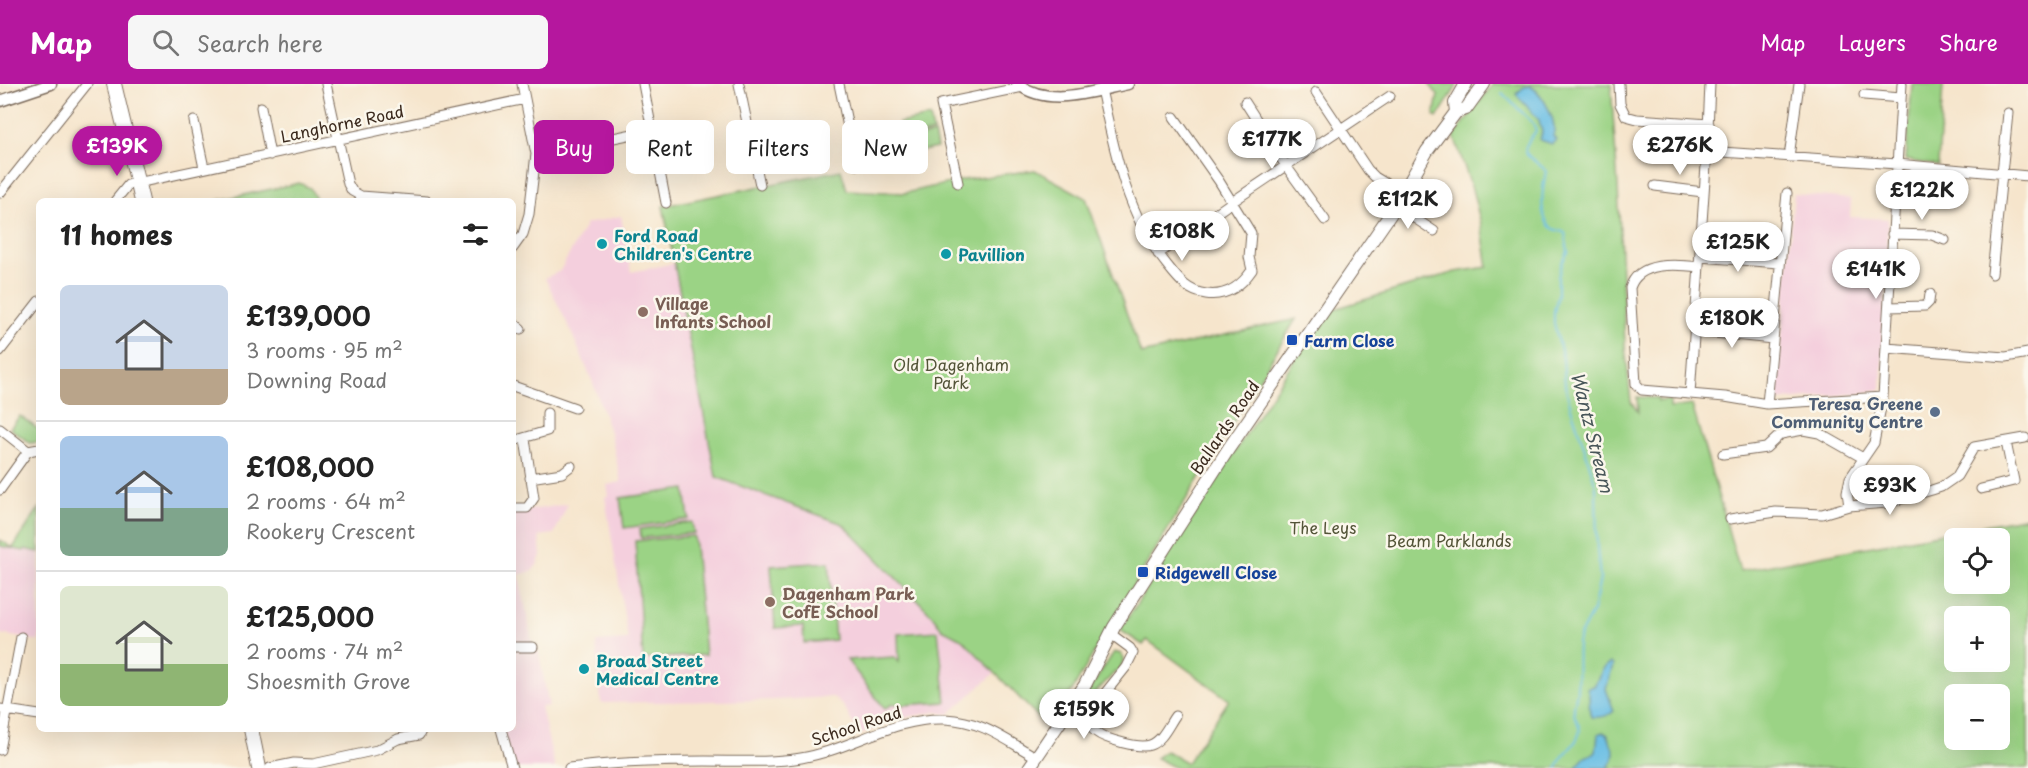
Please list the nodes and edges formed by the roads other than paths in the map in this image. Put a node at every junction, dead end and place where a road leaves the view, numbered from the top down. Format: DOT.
graph roads {
  1 [pos="51,84"];
  2 [pos="87,84"];
  3 [pos="114,84"];
  4 [pos="326,84"];
  5 [pos="522,84"];
  6 [pos="643,84"];
  7 [pos="740,84"];
  8 [pos="839,84"];
  9 [pos="1128,84"];
  10 [pos="1466,84"];
  11 [pos="1484,84"];
  12 [pos="1619,84"];
  13 [pos="1710,84"];
  14 [pos="1799,84"];
  15 [pos="1902,84"];
  16 [pos="1020,86"];
  17 [pos="23,88"];
  18 [pos="1101,89"];
  19 [pos="1316,92"];
  20 [pos="1864,95"];
  21 [pos="1390,96"];
  22 [pos="1901,98"];
  23 [pos="525,99"];
  24 [pos="0,101"];
  25 [pos="1245,102"];
  26 [pos="261,107"];
  27 [pos="1456,112"];
  28 [pos="2008,113"];
  29 [pos="1174,117"];
  30 [pos="650,120"];
  31 [pos="847,120"];
  32 [pos="194,121"];
  33 [pos="1709,124"];
  34 [pos="1341,130"];
  35 [pos="338,139"];
  36 [pos="534,144"];
  37 [pos="1707,151"];
  38 [pos="270,154"];
  39 [pos="1790,157"];
  40 [pos="1897,164"];
  41 [pos="1286,166"];
  42 [pos="204,168"];
  43 [pos="534,171"];
  44 [pos="660,174"];
  45 [pos="2002,174"];
  46 [pos="2028,176"];
  47 [pos="138,183"];
  48 [pos="958,183"];
  49 [pos="760,185"];
  50 [pos="1655,186"];
  51 [pos="1395,189"];
  52 [pos="1703,192"];
  53 [pos="0,193"];
  54 [pos="1786,193"];
  55 [pos="117,198"];
  56 [pos="141,198"];
  57 [pos="397,198"];
  58 [pos="1232,202"];
  59 [pos="666,203"];
  60 [pos="1396,206"];
  61 [pos="1325,220"];
  62 [pos="1434,231"];
  63 [pos="1892,234"];
  64 [pos="1945,240"];
  65 [pos="516,244"];
  66 [pos="1158,254"];
  67 [pos="1700,262"];
  68 [pos="1779,263"];
  69 [pos="1992,274"];
  70 [pos="1930,294"];
  71 [pos="36,305"];
  72 [pos="1889,307"];
  73 [pos="516,325"];
  74 [pos="521,329"];
  75 [pos="1694,331"];
  76 [pos="1773,339"];
  77 [pos="1886,348"];
  78 [pos="0,351"];
  79 [pos="2028,353"];
  80 [pos="516,387"];
  81 [pos="1690,394"];
  82 [pos="1883,397"];
  83 [pos="1767,404"];
  84 [pos="575,408"];
  85 [pos="547,413"];
  86 [pos="0,429"];
  87 [pos="2025,438"];
  88 [pos="525,439"];
  89 [pos="516,440"];
  90 [pos="2006,442"];
  91 [pos="36,450"];
  92 [pos="28,451"];
  93 [pos="1723,454"];
  94 [pos="1863,458"];
  95 [pos="571,466"];
  96 [pos="530,478"];
  97 [pos="1982,489"];
  98 [pos="0,490"];
  99 [pos="1849,506"];
  100 [pos="516,508"];
  101 [pos="1730,519"];
  102 [pos="1111,634"];
  103 [pos="21,638"];
  104 [pos="516,647"];
  105 [pos="533,647"];
  106 [pos="4,710"];
  107 [pos="36,715"];
  108 [pos="1174,716"];
  109 [pos="252,732"];
  110 [pos="420,732"];
  111 [pos="502,732"];
  112 [pos="0,750"];
  113 [pos="1032,765"];
  114 [pos="259,768"];
  115 [pos="270,768"];
  116 [pos="512,768"];
  117 [pos="569,768"];
  1 -- 17 [label="street"];
  2 -- 53 [label="street"];
  3 -- 47 [label="main road"];
  4 -- 35 [label="street"];
  5 -- 23 [label="street"];
  6 -- 30 [label="street"];
  7 -- 49 [label="street"];
  8 -- 31 [label="street"];
  9 -- 18 [label="street"];
  10 -- 27 [label="main road, Ballards Road"];
  11 -- 27 [label="main road, Ballards Road"];
  12 -- 33 [label="street"];
  13 -- 33 [label="street"];
  14 -- 39 [label="street"];
  15 -- 22 [label="street"];
  16 -- 18 [label="street"];
  16 -- 48 [label="street"];
  17 -- 24 [label="street"];
  18 -- 66 [label="street"];
  19 -- 34 [label="street"];
  20 -- 22 [label="street"];
  21 -- 34 [label="street"];
  22 -- 40 [label="street"];
  23 -- 35 [label="street, Langhorne Road"];
  23 -- 36 [label="street"];
  25 -- 41 [label="street"];
  26 -- 38 [label="street, Langhorne Road"];
  27 -- 60 [label="main road, Ballards Road"];
  28 -- 45 [label="street"];
  29 -- 58 [label="street"];
  32 -- 42 [label="street"];
  33 -- 37 [label="street"];
  34 -- 41 [label="street"];
  34 -- 51 [label="street"];
  35 -- 38 [label="street, Langhorne Road"];
  35 -- 57 [label="street"];
  37 -- 39 [label="street"];
  37 -- 52 [label="street"];
  38 -- 42 [label="street, Langhorne Road"];
  39 -- 40 [label="street"];
  40 -- 45 [label="street"];
  40 -- 63 [label="street"];
  41 -- 58 [label="street"];
  41 -- 61 [label="street"];
  42 -- 47 [label="street, Langhorne Road"];
  43 -- 65 [label="street"];
  44 -- 59 [label="street"];
  45 -- 46 [label="street"];
  45 -- 69 [label="street"];
  47 -- 55 [label="street"];
  47 -- 56 [label="main road"];
  50 -- 52 [label="street"];
  52 -- 67 [label="street"];
  54 -- 68 [label="street"];
  58 -- 66 [label="street"];
  58 -- 66 [label="street"];
  60 -- 62 [label="street"];
  60 -- 102 [label="main road, Ballards Road"];
  63 -- 64 [label="street"];
  63 -- 72 [label="street"];
  67 -- 68 [label="street"];
  67 -- 75 [label="street"];
  67 -- 81 [label="street"];
  68 -- 76 [label="street"];
  70 -- 72 [label="street"];
  71 -- 78 [label="street"];
  72 -- 77 [label="street"];
  73 -- 74 [label="street"];
  75 -- 76 [label="street"];
  75 -- 81 [label="street"];
  76 -- 83 [label="street"];
  77 -- 79 [label="street"];
  77 -- 82 [label="street"];
  80 -- 84 [label="street"];
  81 -- 83 [label="street"];
  82 -- 83 [label="street"];
  82 -- 94 [label="street"];
  85 -- 88 [label="street"];
  86 -- 92 [label="street"];
  87 -- 90 [label="street"];
  88 -- 89 [label="street"];
  88 -- 96 [label="street"];
  90 -- 97 [label="street"];
  90 -- 99 [label="street"];
  91 -- 92 [label="street"];
  92 -- 98 [label="street"];
  93 -- 94 [label="street"];
  94 -- 99 [label="street"];
  95 -- 96 [label="street"];
  96 -- 100 [label="street"];
  99 -- 101 [label="street"];
  102 -- 108 [label="street"];
  102 -- 113 [label="main road, Ballards Road"];
  103 -- 106 [label="street"];
  104 -- 105 [label="street"];
  106 -- 107 [label="street"];
  106 -- 112 [label="street"];
  109 -- 114 [label="main road"];
  110 -- 115 [label="street"];
  111 -- 116 [label="street"];
  113 -- 117 [label="street, School Road"];
}
